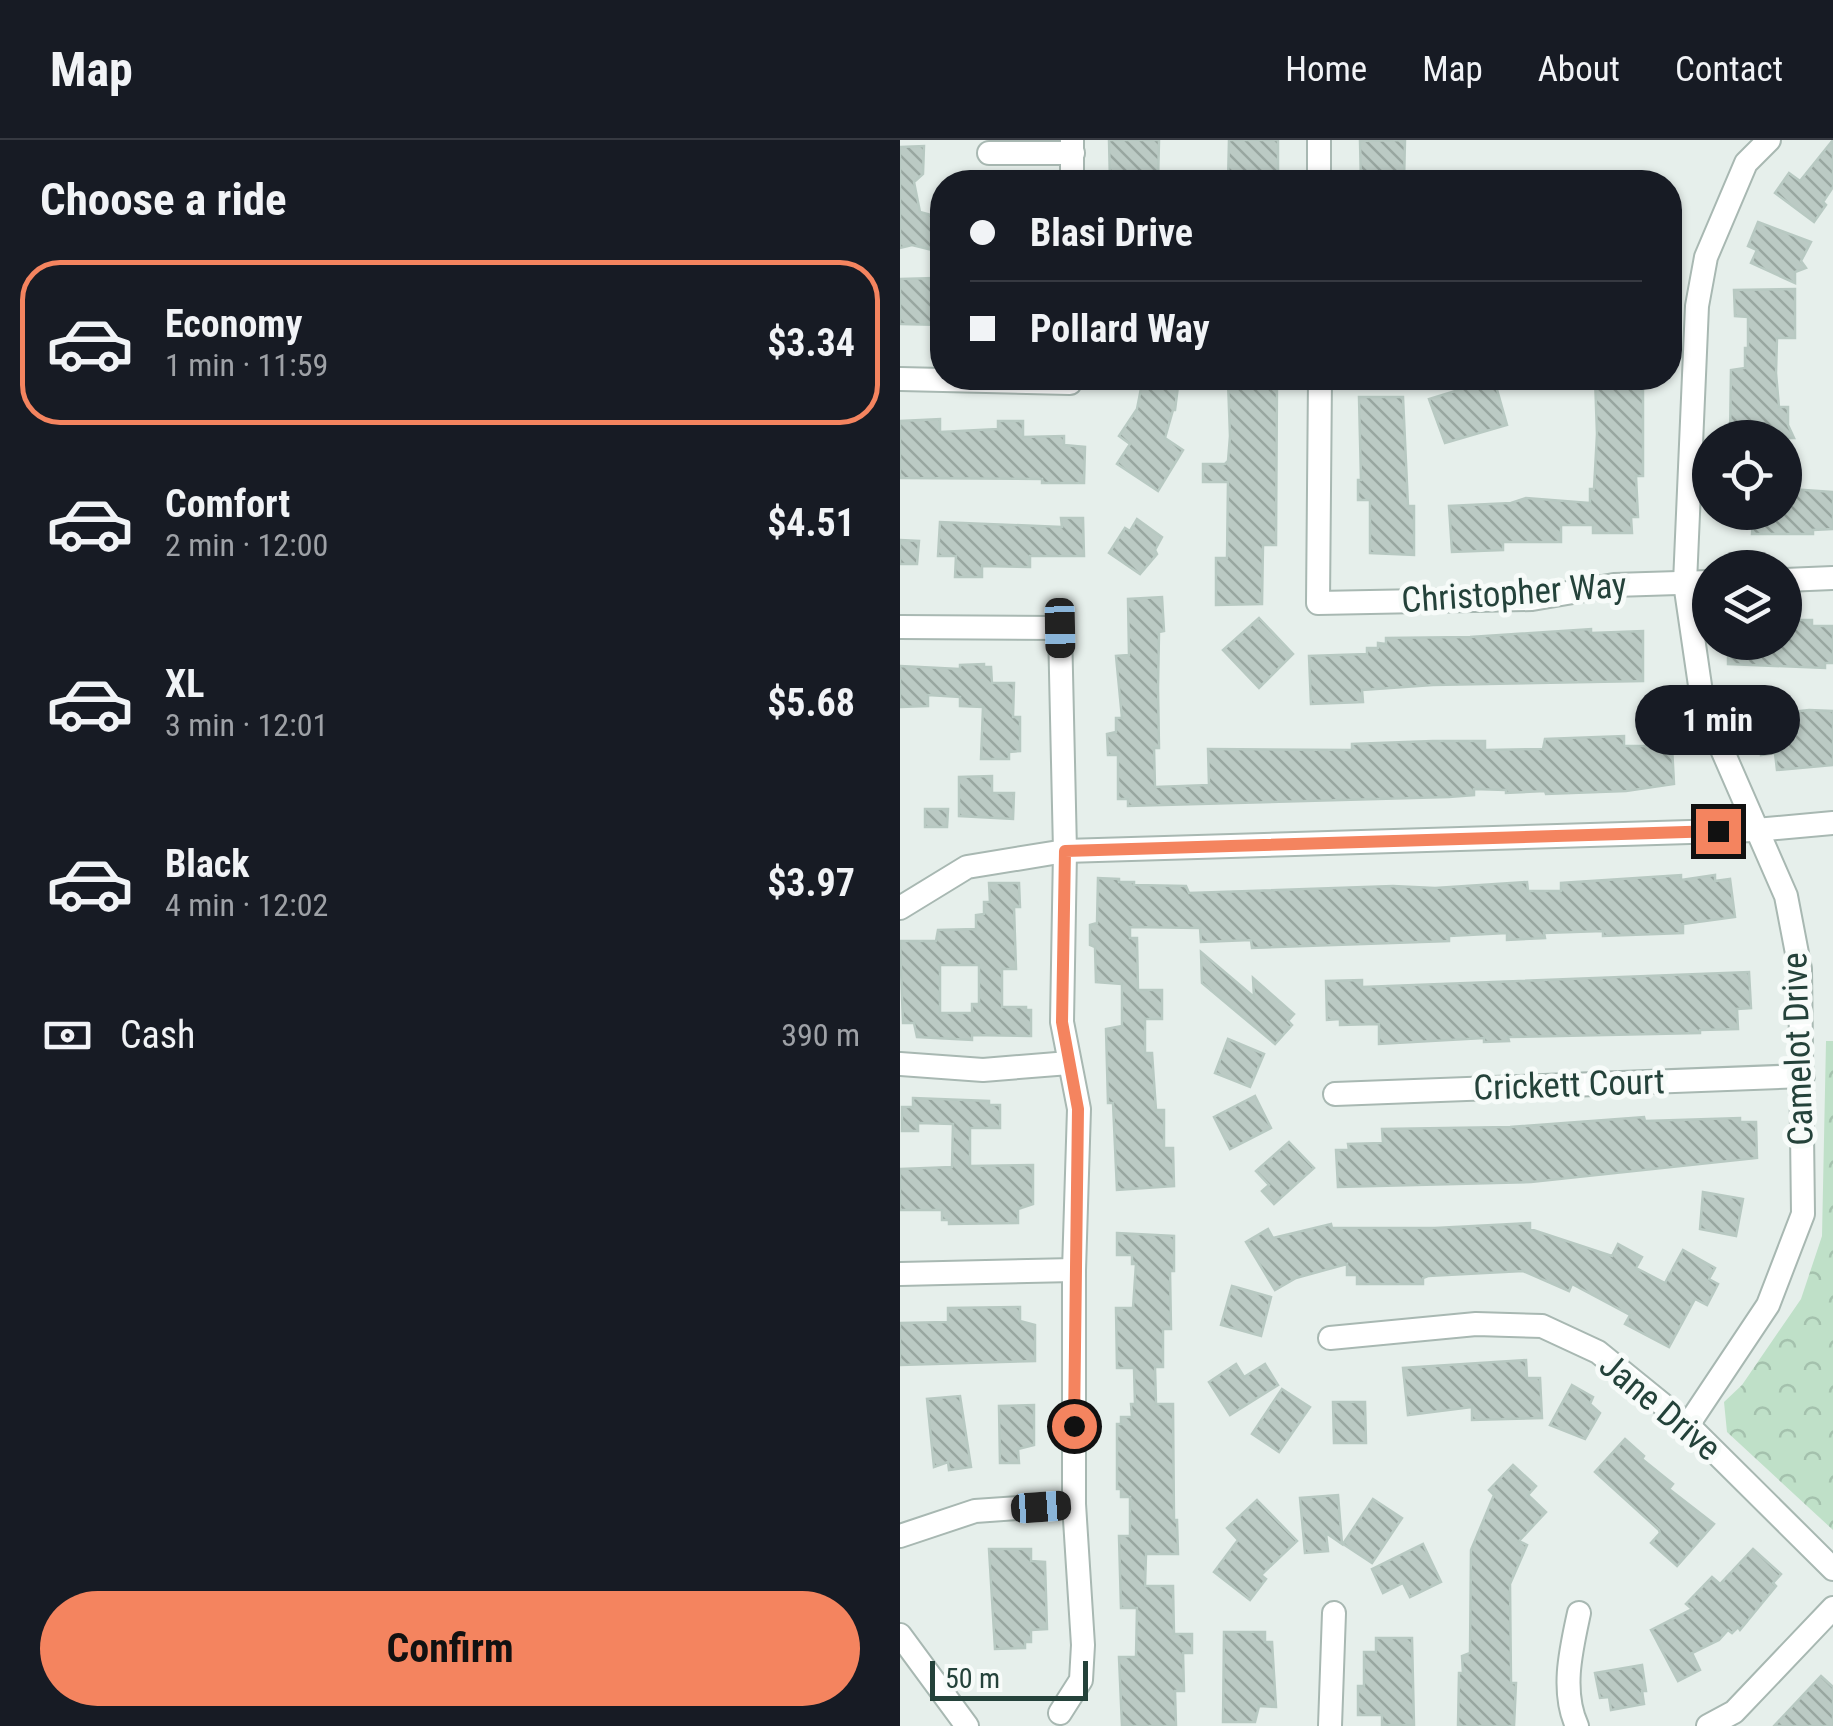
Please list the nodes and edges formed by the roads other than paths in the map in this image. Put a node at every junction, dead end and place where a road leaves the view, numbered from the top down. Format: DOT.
graph roads {
  1 [pos="1319,140"];
  2 [pos="1769,140"];
  3 [pos="1072,146"];
  4 [pos="989,152"];
  5 [pos="1320,170"];
  6 [pos="900,379"];
  7 [pos="930,379"];
  8 [pos="1320,390"];
  9 [pos="1833,578"];
  10 [pos="1802,579"];
  11 [pos="1685,582"];
  12 [pos="1692,582"];
  13 [pos="900,627"];
  14 [pos="1833,823"];
  15 [pos="1756,830"];
  16 [pos="1065,851"];
  17 [pos="900,908"];
  18 [pos="1069,1063"];
  19 [pos="900,1064"];
  20 [pos="1803,1076"];
  21 [pos="1335,1094"];
  22 [pos="1074,1270"];
  23 [pos="900,1274"];
  24 [pos="1330,1338"];
  25 [pos="1688,1425"];
  26 [pos="1074,1504"];
  27 [pos="900,1536"];
  28 [pos="1833,1569"];
  29 [pos="1833,1608"];
  30 [pos="1334,1613"];
  31 [pos="1579,1613"];
  32 [pos="900,1635"];
  33 [pos="1060,1713"];
  34 [pos="967,1726"];
  35 [pos="1330,1726"];
  36 [pos="1577,1726"];
  37 [pos="1708,1726"];
  1 -- 5 [label="street"];
  2 -- 11 [label="street, Camelot Drive"];
  3 -- 4 [label="street"];
  6 -- 7 [label="street"];
  8 -- 11 [label="street, Christopher Way"];
  9 -- 10 [label="street"];
  11 -- 12 [label="street, Christopher Way"];
  11 -- 15 [label="street, Camelot Drive"];
  13 -- 16 [label="street"];
  14 -- 15 [label="street"];
  15 -- 16 [label="street"];
  15 -- 20 [label="street, Camelot Drive"];
  16 -- 17 [label="street"];
  16 -- 18 [label="street"];
  18 -- 19 [label="street"];
  18 -- 22 [label="street"];
  20 -- 21 [label="street, Crickett Court"];
  20 -- 25 [label="street, Camelot Drive"];
  22 -- 23 [label="street"];
  22 -- 26 [label="street"];
  24 -- 25 [label="street, Jane Drive"];
  25 -- 28 [label="street, Jane Drive"];
  26 -- 27 [label="street"];
  26 -- 33 [label="street"];
  29 -- 37 [label="street"];
  30 -- 35 [label="street"];
  31 -- 36 [label="street"];
  32 -- 34 [label="street"];
}
